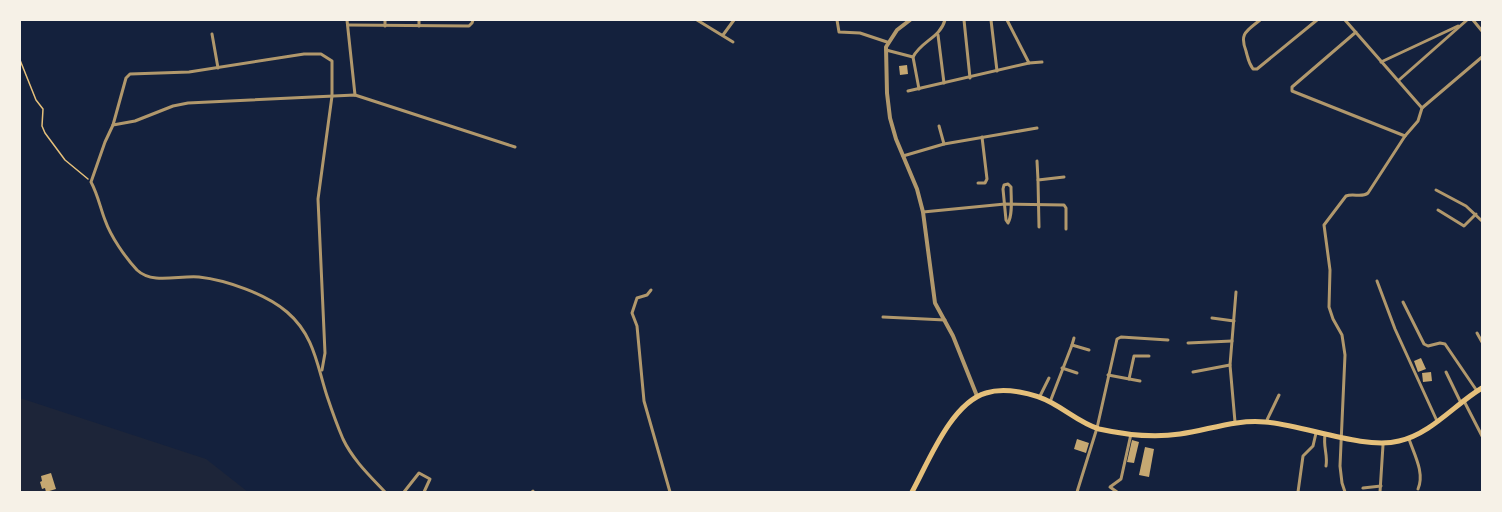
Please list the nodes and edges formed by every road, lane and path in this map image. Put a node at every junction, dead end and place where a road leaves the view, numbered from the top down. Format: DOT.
graph roads {
  1 [pos="347,20"];
  2 [pos="385,20"];
  3 [pos="419,20"];
  4 [pos="452,20"];
  5 [pos="473,20"];
  6 [pos="697,20"];
  7 [pos="734,20"];
  8 [pos="837,20"];
  9 [pos="910,20"];
  10 [pos="945,20"];
  11 [pos="964,20"];
  12 [pos="991,20"];
  13 [pos="1007,20"];
  14 [pos="1260,20"];
  15 [pos="1317,20"];
  16 [pos="1345,20"];
  17 [pos="1467,20"];
  18 [pos="1473,20"];
  19 [pos="348,25"];
  20 [pos="1460,25"];
  21 [pos="385,26"];
  22 [pos="419,26"];
  23 [pos="453,26"];
  24 [pos="1482,32"];
  25 [pos="1356,33"];
  26 [pos="212,34"];
  27 [pos="938,34"];
  28 [pos="723,35"];
  29 [pos="733,42"];
  30 [pos="887,42"];
  31 [pos="886,50"];
  32 [pos="913,57"];
  33 [pos="1482,57"];
  34 [pos="20,60"];
  35 [pos="1042,62"];
  36 [pos="1381,62"];
  37 [pos="1029,63"];
  38 [pos="218,68"];
  39 [pos="997,71"];
  40 [pos="970,78"];
  41 [pos="1399,81"];
  42 [pos="944,83"];
  43 [pos="918,89"];
  44 [pos="908,92"];
  45 [pos="355,95"];
  46 [pos="332,96"];
  47 [pos="1422,108"];
  48 [pos="113,125"];
  49 [pos="939,126"];
  50 [pos="1037,128"];
  51 [pos="1405,136"];
  52 [pos="982,137"];
  53 [pos="944,144"];
  54 [pos="515,147"];
  55 [pos="903,156"];
  56 [pos="1037,160"];
  57 [pos="1064,177"];
  58 [pos="1038,180"];
  59 [pos="91,182"];
  60 [pos="978,183"];
  61 [pos="1436,190"];
  62 [pos="1005,204"];
  63 [pos="1011,204"];
  64 [pos="1039,205"];
  65 [pos="1438,210"];
  66 [pos="923,212"];
  67 [pos="1476,214"];
  68 [pos="1482,221"];
  69 [pos="1039,227"];
  70 [pos="1066,229"];
  71 [pos="1377,281"];
  72 [pos="651,290"];
  73 [pos="1236,292"];
  74 [pos="1403,302"];
  75 [pos="883,316"];
  76 [pos="1212,318"];
  77 [pos="945,320"];
  78 [pos="1234,321"];
  79 [pos="1477,333"];
  80 [pos="1074,338"];
  81 [pos="1168,340"];
  82 [pos="1232,341"];
  83 [pos="1482,342"];
  84 [pos="1188,343"];
  85 [pos="1072,345"];
  86 [pos="1089,350"];
  87 [pos="1149,356"];
  88 [pos="1230,365"];
  89 [pos="1062,368"];
  90 [pos="322,372"];
  91 [pos="1193,372"];
  92 [pos="1446,372"];
  93 [pos="1077,373"];
  94 [pos="1108,375"];
  95 [pos="1049,378"];
  96 [pos="1129,379"];
  97 [pos="1140,381"];
  98 [pos="1480,389"];
  99 [pos="1279,395"];
  100 [pos="977,396"];
  101 [pos="1040,398"];
  102 [pos="1050,402"];
  103 [pos="1462,402"];
  104 [pos="1437,421"];
  105 [pos="1266,422"];
  106 [pos="1235,424"];
  107 [pos="1096,428"];
  108 [pos="1317,431"];
  109 [pos="1325,433"];
  110 [pos="1131,435"];
  111 [pos="1482,436"];
  112 [pos="1341,437"];
  113 [pos="1409,439"];
  114 [pos="1383,444"];
  115 [pos="1326,466"];
  116 [pos="1381,486"];
  117 [pos="1363,488"];
  118 [pos="1418,489"];
  119 [pos="385,492"];
  120 [pos="404,492"];
  121 [pos="424,492"];
  122 [pos="670,492"];
  123 [pos="912,492"];
  124 [pos="1077,492"];
  125 [pos="1117,492"];
  126 [pos="1298,492"];
  127 [pos="1345,492"];
  128 [pos="1380,492"];
  1 -- 19 [label="street"];
  2 -- 21 [label="street"];
  3 -- 22 [label="street"];
  4 -- 23 [label="street"];
  5 -- 23 [label="street"];
  6 -- 28 [label="street"];
  7 -- 28 [label="street"];
  8 -- 30 [label="street"];
  9 -- 30 [label="street"];
  10 -- 27 [label="street"];
  11 -- 40 [label="street"];
  12 -- 39 [label="street"];
  13 -- 37 [label="street"];
  14 -- 15 [label="street"];
  16 -- 25 [label="street"];
  17 -- 20 [label="street"];
  18 -- 24 [label="street"];
  19 -- 21 [label="street"];
  19 -- 45 [label="street"];
  20 -- 36 [label="street"];
  20 -- 41 [label="street"];
  21 -- 22 [label="street"];
  22 -- 23 [label="street"];
  25 -- 36 [label="street"];
  25 -- 51 [label="street"];
  26 -- 38 [label="street"];
  27 -- 32 [label="street"];
  27 -- 42 [label="street"];
  28 -- 29 [label="street"];
  30 -- 31 [label="street"];
  31 -- 32 [label="street"];
  31 -- 55 [label="street"];
  32 -- 43 [label="street"];
  33 -- 47 [label="street"];
  34 -- 59 [label="path"];
  35 -- 37 [label="street"];
  36 -- 41 [label="street"];
  37 -- 39 [label="street"];
  38 -- 46 [label="street"];
  38 -- 48 [label="street"];
  39 -- 40 [label="street"];
  40 -- 42 [label="street"];
  41 -- 47 [label="street"];
  42 -- 43 [label="street"];
  43 -- 44 [label="street"];
  45 -- 46 [label="street"];
  45 -- 54 [label="street"];
  46 -- 48 [label="street"];
  46 -- 90 [label="street"];
  47 -- 51 [label="street"];
  48 -- 59 [label="street"];
  49 -- 53 [label="street"];
  50 -- 52 [label="street"];
  51 -- 112 [label="street"];
  52 -- 53 [label="street"];
  52 -- 60 [label="street"];
  53 -- 55 [label="street"];
  55 -- 66 [label="street"];
  56 -- 58 [label="street"];
  57 -- 58 [label="street"];
  58 -- 64 [label="street"];
  59 -- 90 [label="street"];
  61 -- 67 [label="street"];
  62 -- 63 [label="street"];
  62 -- 63 [label="street"];
  62 -- 63 [label="street"];
  62 -- 66 [label="street"];
  63 -- 64 [label="street"];
  64 -- 69 [label="street"];
  64 -- 70 [label="street"];
  65 -- 67 [label="street"];
  66 -- 77 [label="street"];
  67 -- 68 [label="street"];
  71 -- 104 [label="street"];
  72 -- 122 [label="street"];
  73 -- 78 [label="street"];
  74 -- 98 [label="street"];
  75 -- 77 [label="street"];
  76 -- 78 [label="street"];
  77 -- 100 [label="street"];
  78 -- 82 [label="street"];
  79 -- 83 [label="street"];
  80 -- 85 [label="street"];
  81 -- 94 [label="street"];
  82 -- 84 [label="street"];
  82 -- 88 [label="street"];
  85 -- 86 [label="street"];
  85 -- 89 [label="street"];
  87 -- 96 [label="street"];
  88 -- 91 [label="street"];
  88 -- 106 [label="street"];
  89 -- 93 [label="street"];
  89 -- 102 [label="street"];
  90 -- 119 [label="street"];
  92 -- 103 [label="street"];
  94 -- 96 [label="street"];
  94 -- 107 [label="street"];
  95 -- 101 [label="street"];
  96 -- 97 [label="street"];
  98 -- 103 [label="highway"];
  99 -- 105 [label="street"];
  100 -- 101 [label="highway"];
  100 -- 123 [label="highway"];
  101 -- 102 [label="highway"];
  102 -- 107 [label="highway"];
  103 -- 104 [label="highway"];
  103 -- 111 [label="street"];
  104 -- 113 [label="highway"];
  105 -- 106 [label="highway"];
  105 -- 108 [label="highway"];
  106 -- 110 [label="highway"];
  107 -- 110 [label="highway"];
  107 -- 124 [label="street"];
  108 -- 109 [label="highway"];
  108 -- 126 [label="street"];
  109 -- 112 [label="highway"];
  109 -- 115 [label="street"];
  110 -- 125 [label="street"];
  112 -- 114 [label="highway"];
  112 -- 127 [label="street"];
  113 -- 114 [label="highway"];
  113 -- 118 [label="street"];
  114 -- 116 [label="street"];
  116 -- 117 [label="street"];
  116 -- 128 [label="street"];
  120 -- 121 [label="street"];
}
